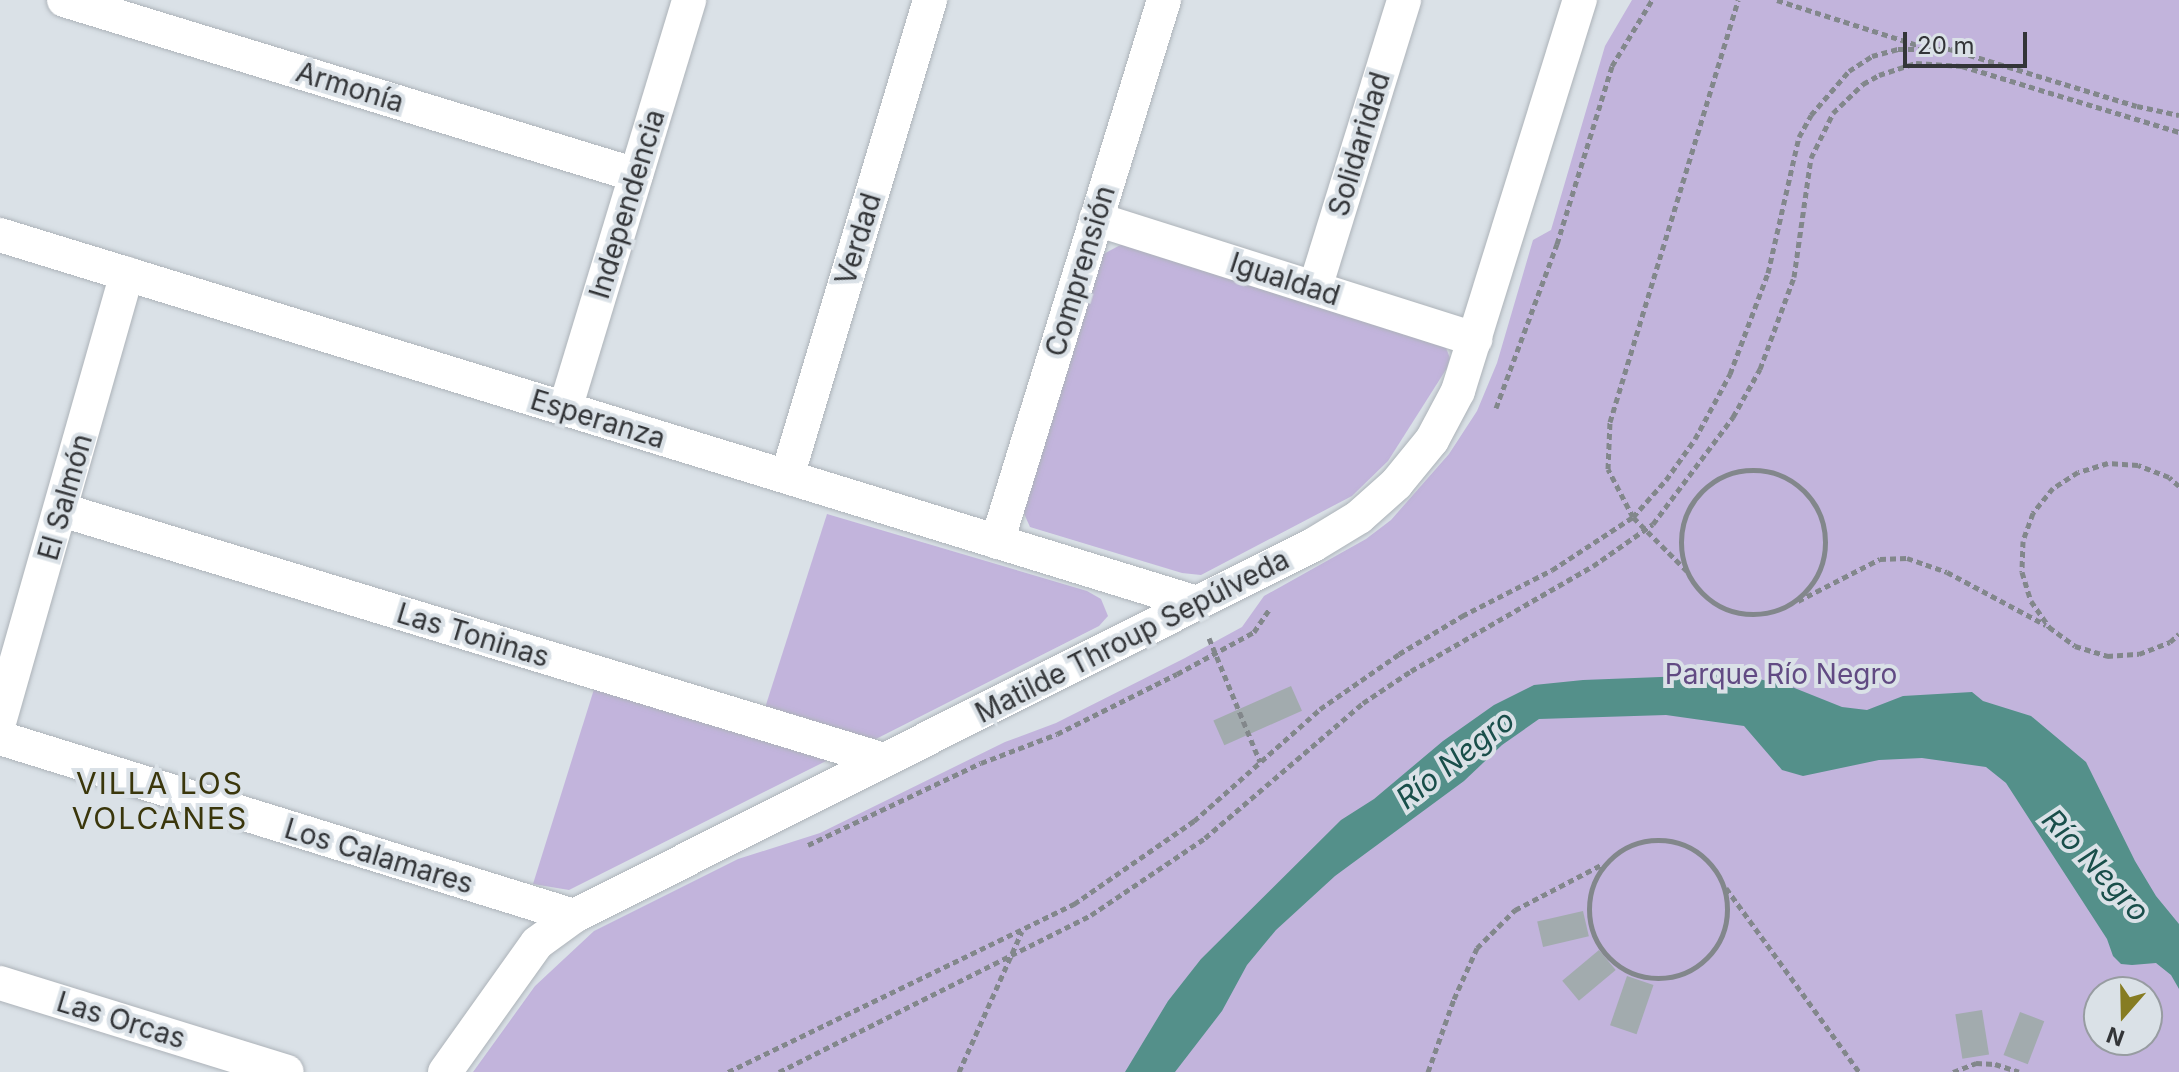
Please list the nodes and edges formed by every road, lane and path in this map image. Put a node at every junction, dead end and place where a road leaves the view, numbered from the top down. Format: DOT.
graph roads {
  1 [pos="64,0"];
  2 [pos="689,0"];
  3 [pos="930,0"];
  4 [pos="1164,0"];
  5 [pos="1404,0"];
  6 [pos="1580,0"];
  7 [pos="1738,0"];
  8 [pos="1777,0"];
  9 [pos="1809,0"];
  10 [pos="1806,9"];
  11 [pos="1921,47"];
  12 [pos="2179,115"];
  13 [pos="2179,132"];
  14 [pos="636,175"];
  15 [pos="1096,219"];
  16 [pos="0,235"];
  17 [pos="127,274"];
  18 [pos="1315,288"];
  19 [pos="1475,339"];
  20 [pos="565,409"];
  21 [pos="787,477"];
  22 [pos="2179,486"];
  23 [pos="62,510"];
  24 [pos="1633,517"];
  25 [pos="1646,529"];
  26 [pos="997,542"];
  27 [pos="1687,571"];
  28 [pos="1197,603"];
  29 [pos="1790,604"];
  30 [pos="2049,627"];
  31 [pos="2179,634"];
  32 [pos="0,719"];
  33 [pos="0,738"];
  34 [pos="884,760"];
  35 [pos="1261,762"];
  36 [pos="1606,863"];
  37 [pos="1723,885"];
  38 [pos="574,916"];
  39 [pos="1022,931"];
  40 [pos="1012,953"];
  41 [pos="0,983"];
  42 [pos="287,1072"];
  43 [pos="445,1072"];
  44 [pos="728,1072"];
  45 [pos="779,1072"];
  46 [pos="959,1072"];
  47 [pos="1428,1072"];
  48 [pos="1859,1072"];
  49 [pos="1953,1072"];
  50 [pos="2019,1072"];
  1 -- 14 [label="street, Armonía"];
  2 -- 14 [label="street, Independencia"];
  3 -- 21 [label="street, Verdad"];
  4 -- 15 [label="street, Comprensión"];
  5 -- 18 [label="street, Solidaridad"];
  6 -- 19 [label="street, Matilde Throup Sepúlveda"];
  7 -- 24 [label="path"];
  8 -- 10 [label="path"];
  9 -- 10 [label="path"];
  10 -- 11 [label="path"];
  11 -- 12 [label="path"];
  11 -- 24 [label="path"];
  13 -- 25 [label="path"];
  14 -- 20 [label="street, Independencia"];
  15 -- 18 [label="street, Igualdad"];
  15 -- 26 [label="street, Comprensión"];
  16 -- 17 [label="street, Esperanza"];
  17 -- 20 [label="street, Esperanza"];
  17 -- 23 [label="street, El Salmón"];
  18 -- 19 [label="street, Igualdad"];
  19 -- 28 [label="street, Matilde Throup Sepúlveda"];
  20 -- 21 [label="street, Esperanza"];
  21 -- 26 [label="street, Esperanza"];
  22 -- 30 [label="path"];
  23 -- 32 [label="street, El Salmón"];
  23 -- 34 [label="street, Las Toninas"];
  24 -- 25 [label="path"];
  24 -- 35 [label="path"];
  25 -- 27 [label="path"];
  25 -- 40 [label="path"];
  26 -- 28 [label="street, Esperanza"];
  27 -- 29 [label="path"];
  27 -- 29 [label="path"];
  28 -- 34 [label="street, Matilde Throup Sepúlveda"];
  28 -- 35 [label="path"];
  29 -- 30 [label="path"];
  30 -- 31 [label="path"];
  33 -- 38 [label="street, Los Calamares"];
  34 -- 38 [label="street, Matilde Throup Sepúlveda"];
  35 -- 39 [label="path"];
  36 -- 37 [label="path"];
  36 -- 37 [label="path"];
  36 -- 47 [label="path"];
  37 -- 48 [label="path"];
  38 -- 43 [label="street, Matilde Throup Sepúlveda"];
  39 -- 40 [label="path"];
  39 -- 44 [label="path"];
  40 -- 45 [label="path"];
  40 -- 46 [label="path"];
  41 -- 42 [label="street, Las Orcas"];
  49 -- 50 [label="path"];
}
